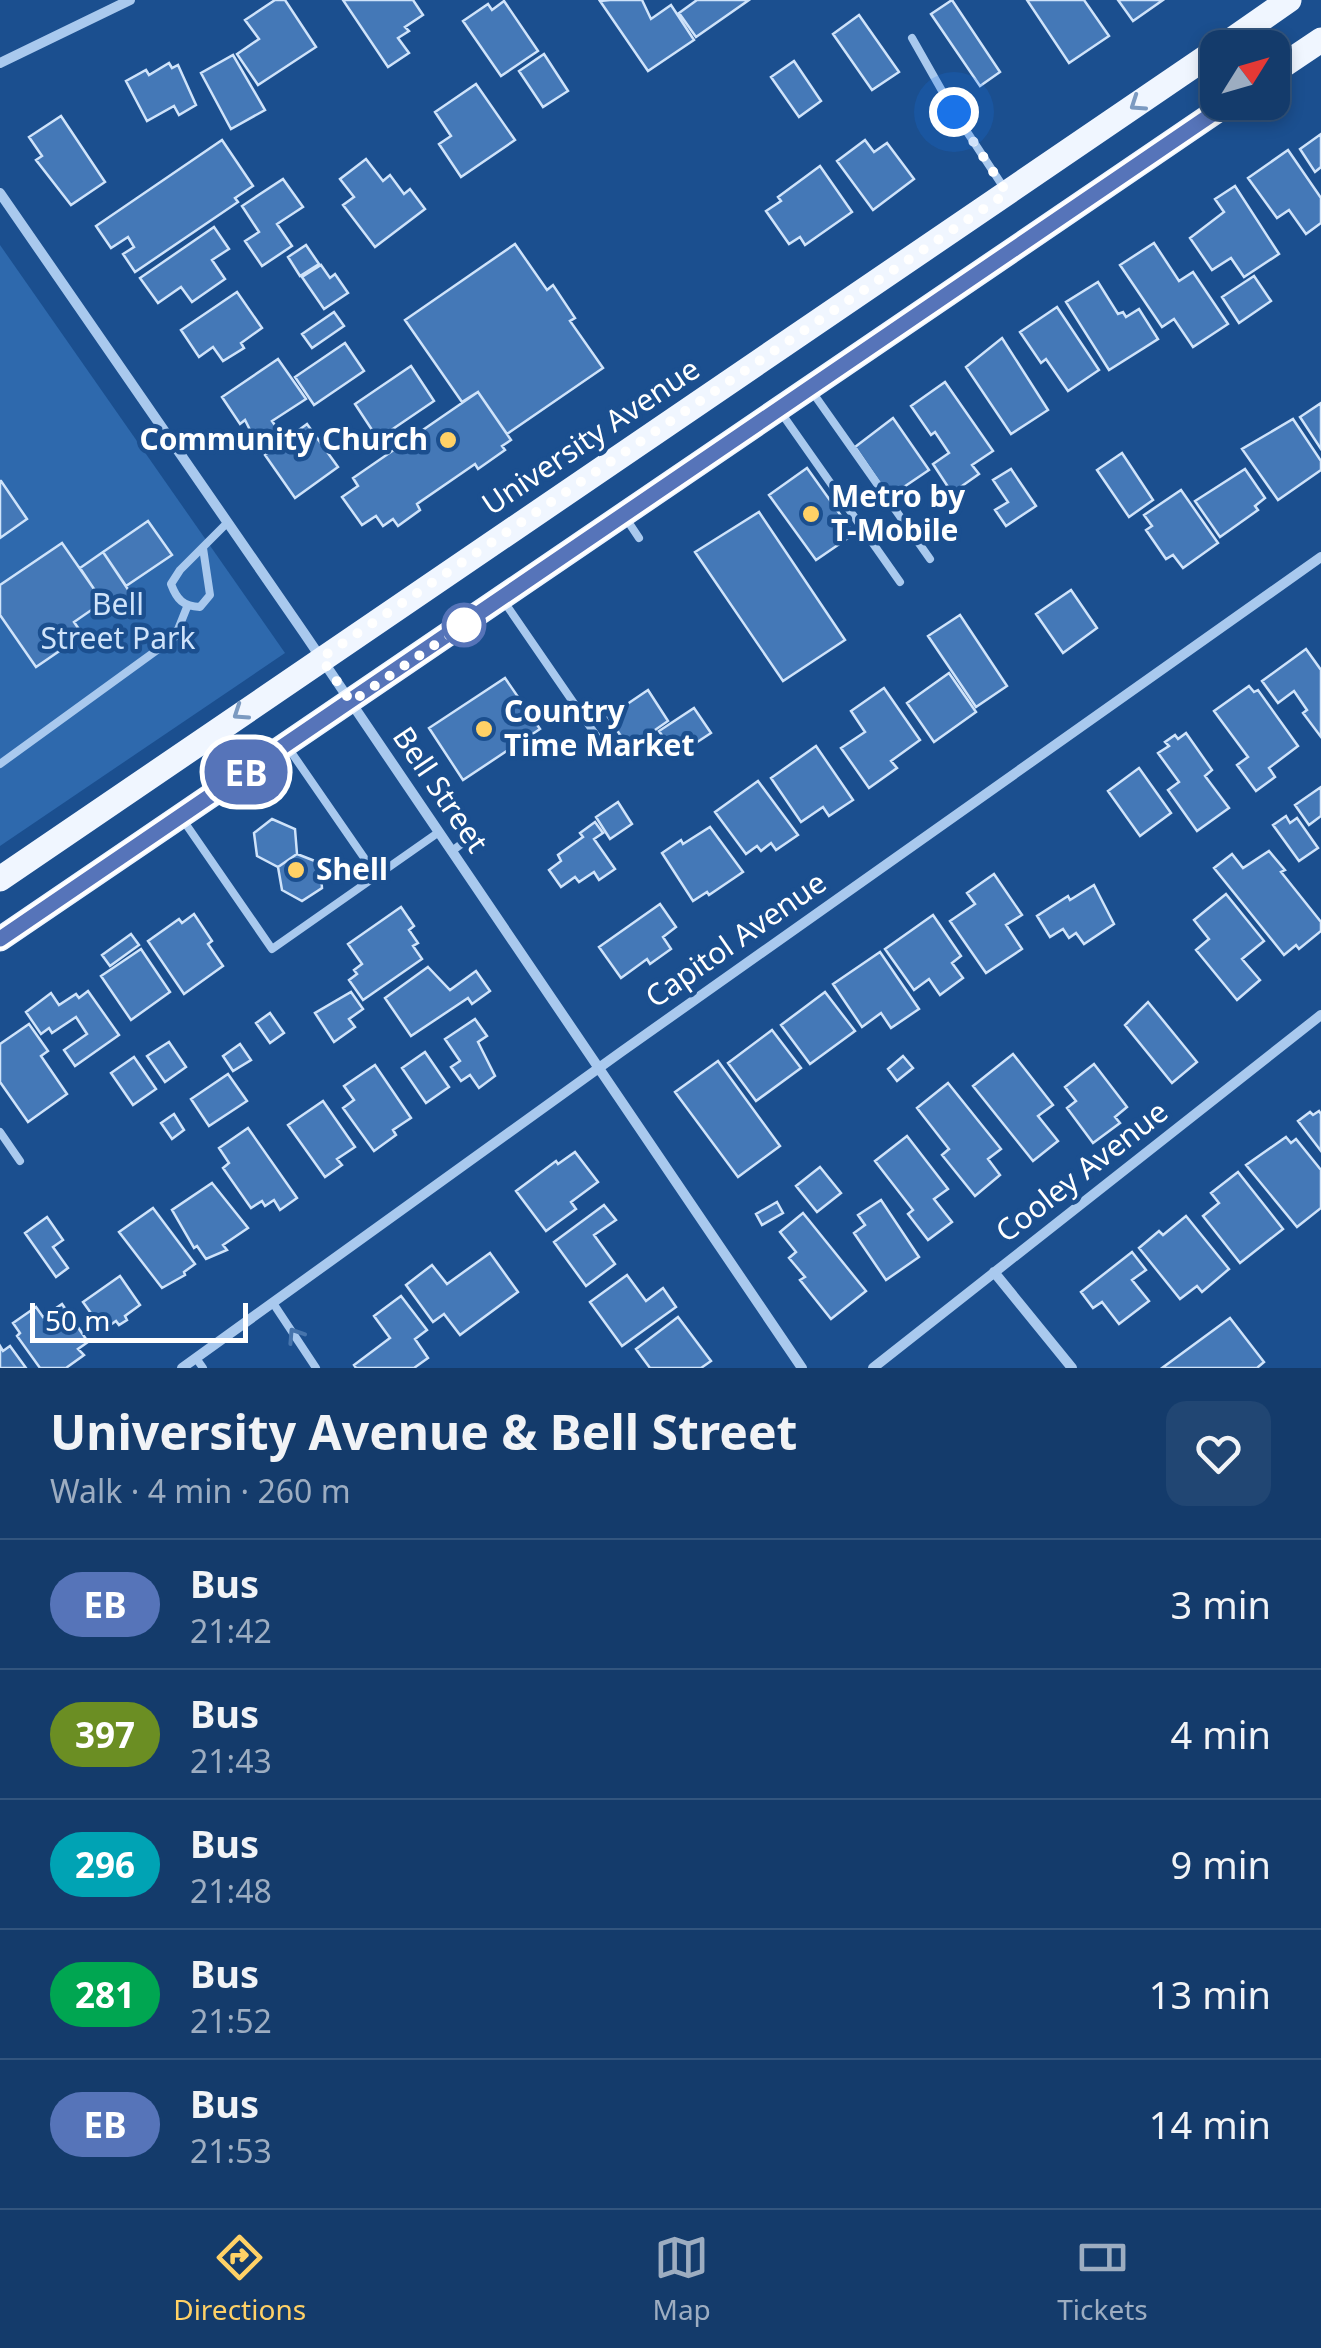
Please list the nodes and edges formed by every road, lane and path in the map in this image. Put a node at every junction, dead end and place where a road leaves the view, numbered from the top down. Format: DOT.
graph roads {
  1 [pos="130,0"];
  2 [pos="1289,0"];
  3 [pos="1245,30"];
  4 [pos="912,38"];
  5 [pos="1321,40"];
  6 [pos="1200,60"];
  7 [pos="1290,61"];
  8 [pos="0,63"];
  9 [pos="1204,120"];
  10 [pos="0,193"];
  11 [pos="1007,193"];
  12 [pos="810,390"];
  13 [pos="779,410"];
  14 [pos="624,516"];
  15 [pos="228,523"];
  16 [pos="639,538"];
  17 [pos="203,548"];
  18 [pos="1321,557"];
  19 [pos="930,559"];
  20 [pos="900,582"];
  21 [pos="502,600"];
  22 [pos="188,606"];
  23 [pos="321,658"];
  24 [pos="351,702"];
  25 [pos="287,746"];
  26 [pos="604,747"];
  27 [pos="0,764"];
  28 [pos="180,816"];
  29 [pos="439,832"];
  30 [pos="476,833"];
  31 [pos="452,851"];
  32 [pos="376,875"];
  33 [pos="0,879"];
  34 [pos="0,939"];
  35 [pos="1321,1015"];
  36 [pos="598,1068"];
  37 [pos="0,1132"];
  38 [pos="20,1161"];
  39 [pos="994,1272"];
  40 [pos="273,1303"];
  41 [pos="199,1363"];
  42 [pos="182,1368"];
  43 [pos="316,1368"];
  44 [pos="802,1368"];
  45 [pos="873,1368"];
  46 [pos="1072,1368"];
  1 -- 8 [label="street"];
  2 -- 3 [label="main road, University Avenue"];
  4 -- 11 [label="lane"];
  5 -- 7 [label="main road"];
  6 -- 11 [label="main road, University Avenue, one-way"];
  9 -- 12 [label="main road"];
  10 -- 15 [label="street, Bell Street"];
  11 -- 23 [label="main road, University Avenue"];
  12 -- 13 [label="main road"];
  12 -- 19 [label="lane"];
  13 -- 14 [label="main road"];
  13 -- 20 [label="lane"];
  14 -- 16 [label="lane"];
  14 -- 21 [label="main road"];
  15 -- 17 [label="lane"];
  15 -- 23 [label="street, Bell Street"];
  17 -- 22 [label="lane"];
  17 -- 22 [label="lane"];
  18 -- 36 [label="street, Capitol Avenue"];
  21 -- 24 [label="main road"];
  21 -- 26 [label="lane"];
  22 -- 27 [label="lane"];
  23 -- 24 [label="street, Bell Street"];
  23 -- 33 [label="main road, University Avenue, one-way"];
  24 -- 25 [label="main road"];
  24 -- 29 [label="street, Bell Street"];
  25 -- 28 [label="main road"];
  25 -- 32 [label="lane"];
  28 -- 32 [label="lane"];
  28 -- 34 [label="main road"];
  29 -- 31 [label="street, Bell Street"];
  29 -- 32 [label="lane"];
  30 -- 31 [label="lane"];
  31 -- 36 [label="street, Bell Street"];
  35 -- 39 [label="street, Cooley Avenue"];
  36 -- 40 [label="street, Capitol Avenue"];
  36 -- 44 [label="street, Bell Street"];
  37 -- 38 [label="lane"];
  39 -- 45 [label="street, Cooley Avenue"];
  39 -- 46 [label="street"];
  40 -- 41 [label="street, Capitol Avenue"];
  43 -- 40 [label="lane, one-way"];
  41 -- 42 [label="street, Capitol Avenue"];
}
